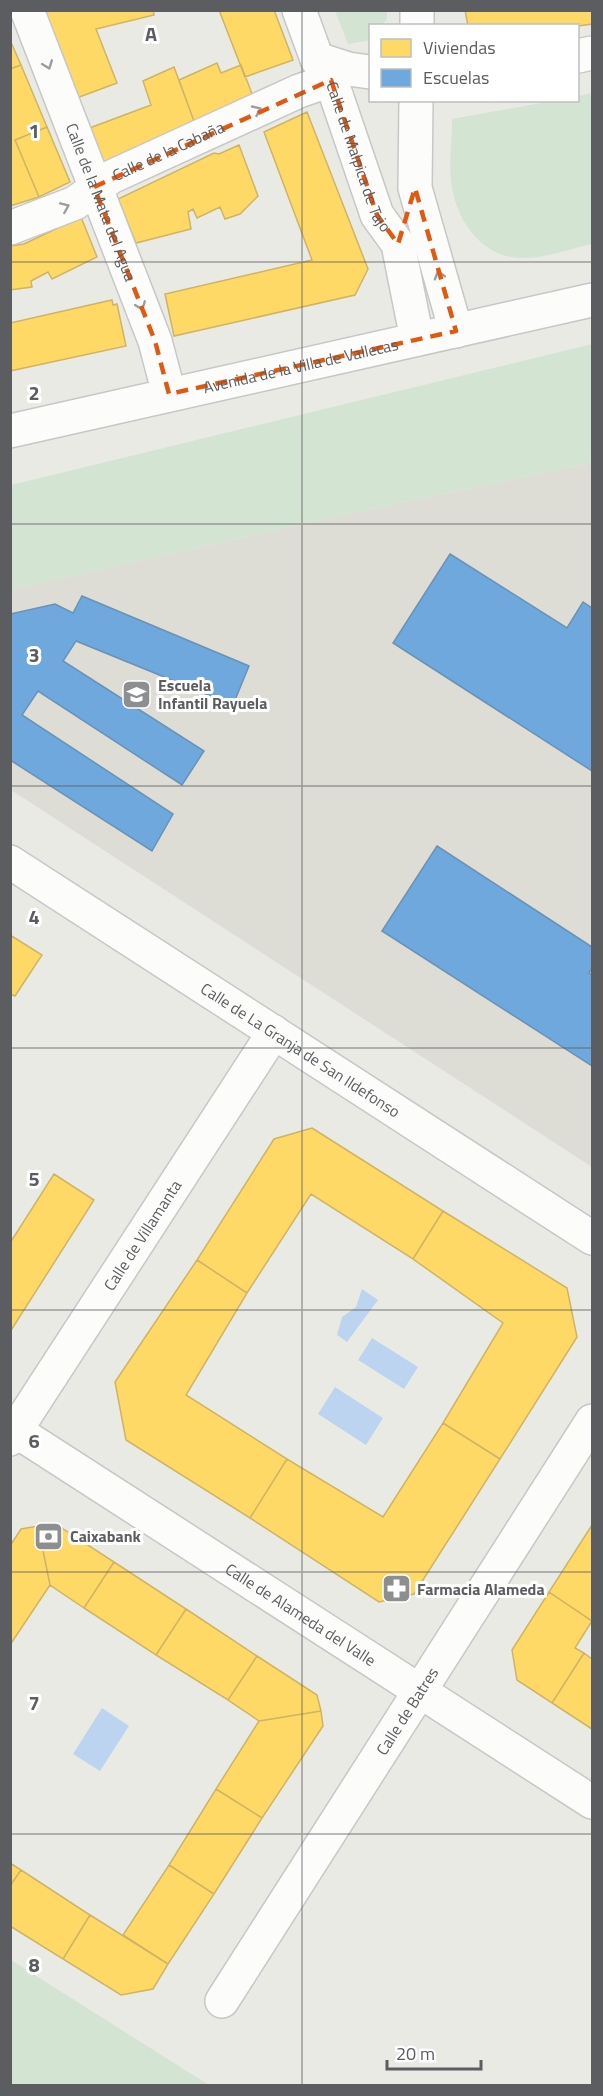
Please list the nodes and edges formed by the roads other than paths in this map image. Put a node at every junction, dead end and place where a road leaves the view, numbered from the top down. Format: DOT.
graph roads {
  1 [pos="27,10"];
  2 [pos="299,10"];
  3 [pos="324,69"];
  4 [pos="369,72"];
  5 [pos="416,102"];
  6 [pos="94,187"];
  7 [pos="415,188"];
  8 [pos="10,228"];
  9 [pos="398,244"];
  10 [pos="592,300"];
  11 [pos="456,331"];
  12 [pos="417,339"];
  13 [pos="169,394"];
  14 [pos="10,431"];
  15 [pos="10,862"];
  16 [pos="274,1032"];
  17 [pos="592,1238"];
  18 [pos="592,1421"];
  19 [pos="12,1432"];
  20 [pos="419,1692"];
  21 [pos="592,1802"];
  22 [pos="222,2001"];
  1 -- 6 [label="street, Calle de la Mata del Agua, one-way"];
  2 -- 3 [label="street, Calle de Malpica de Tajo"];
  3 -- 4 [label="street"];
  6 -- 3 [label="street, Calle de la Cabaña, one-way"];
  3 -- 9 [label="street, Calle de Malpica de Tajo"];
  5 -- 7 [label="street"];
  8 -- 6 [label="street, Calle de la Cabaña, one-way"];
  6 -- 13 [label="street, Calle de la Mata del Agua, one-way"];
  7 -- 9 [label="street"];
  11 -- 7 [label="street, one-way"];
  9 -- 12 [label="street, Calle de Malpica de Tajo"];
  10 -- 11 [label="street, Avenida de la Villa de Vallecas"];
  11 -- 12 [label="street, Avenida de la Villa de Vallecas"];
  12 -- 13 [label="street, Avenida de la Villa de Vallecas"];
  13 -- 14 [label="street, Avenida de la Villa de Vallecas"];
  15 -- 16 [label="street, Calle de La Granja de San Ildefonso"];
  16 -- 17 [label="street, Calle de La Granja de San Ildefonso"];
  16 -- 19 [label="street, Calle de Villamanta"];
  18 -- 20 [label="street, Calle de Batres"];
  19 -- 20 [label="street, Calle de Alameda del Valle"];
  20 -- 21 [label="street, Calle de Alameda del Valle"];
  20 -- 22 [label="street, Calle de Batres"];
}
